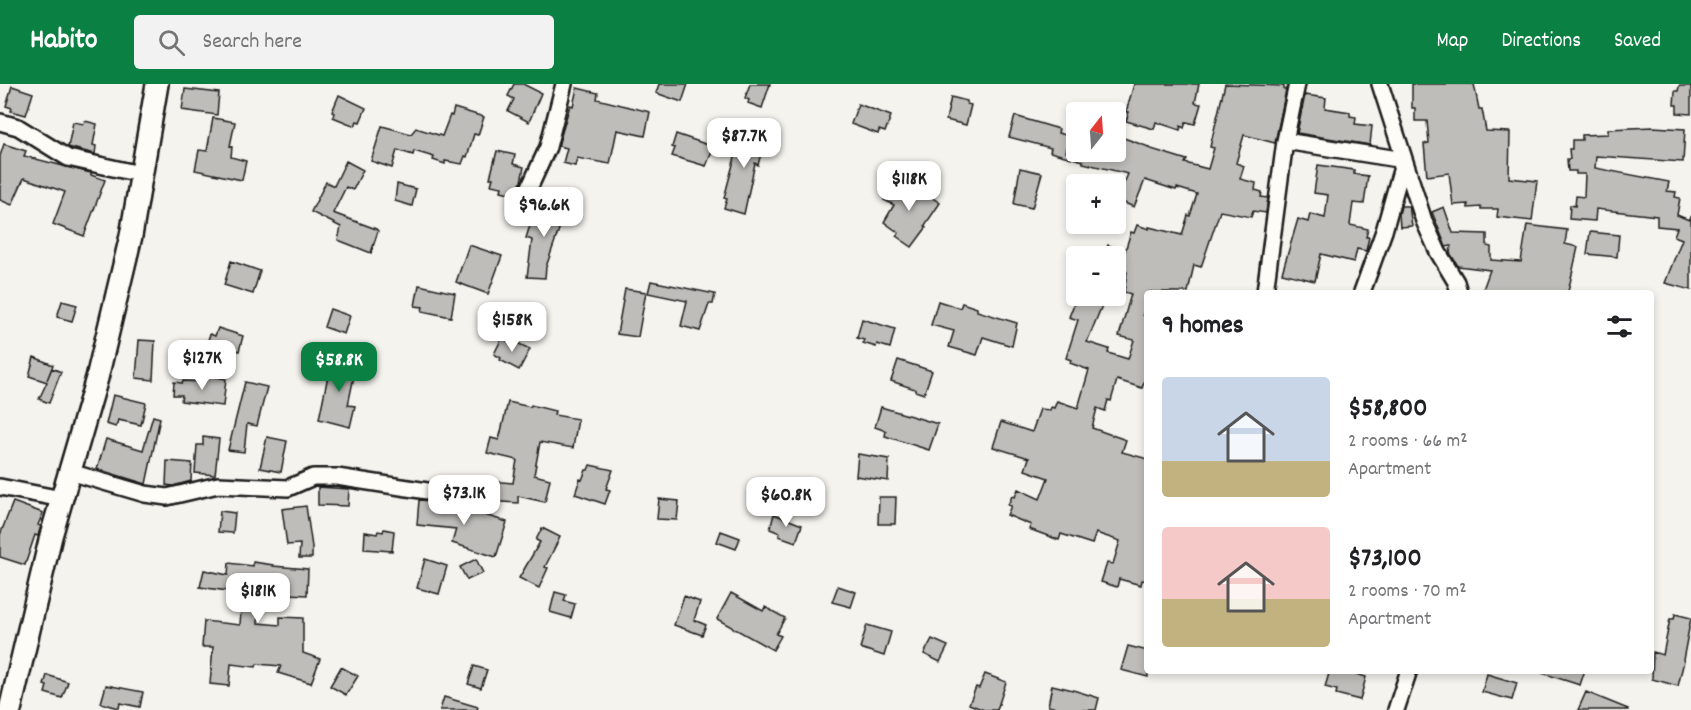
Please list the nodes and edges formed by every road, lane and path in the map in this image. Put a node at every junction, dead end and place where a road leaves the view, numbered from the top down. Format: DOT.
graph roads {
  1 [pos="157,84"];
  2 [pos="564,84"];
  3 [pos="1297,84"];
  4 [pos="1380,84"];
  5 [pos="0,122"];
  6 [pos="1285,141"];
  7 [pos="1404,160"];
  8 [pos="140,174"];
  9 [pos="521,206"];
  10 [pos="1265,290"];
  11 [pos="1363,290"];
  12 [pos="1458,290"];
  13 [pos="70,472"];
  14 [pos="0,487"];
  15 [pos="440,494"];
  16 [pos="62,499"];
  17 [pos="1407,674"];
  18 [pos="10,710"];
  19 [pos="1396,710"];
  1 -- 8 [label="street"];
  2 -- 9 [label="street"];
  3 -- 6 [label="street"];
  4 -- 7 [label="street"];
  5 -- 8 [label="street"];
  6 -- 7 [label="street"];
  6 -- 10 [label="street"];
  7 -- 11 [label="street"];
  7 -- 12 [label="street"];
  8 -- 13 [label="street"];
  13 -- 15 [label="street"];
  13 -- 16 [label="street"];
  14 -- 16 [label="street"];
  16 -- 18 [label="street"];
  17 -- 19 [label="street"];
}
